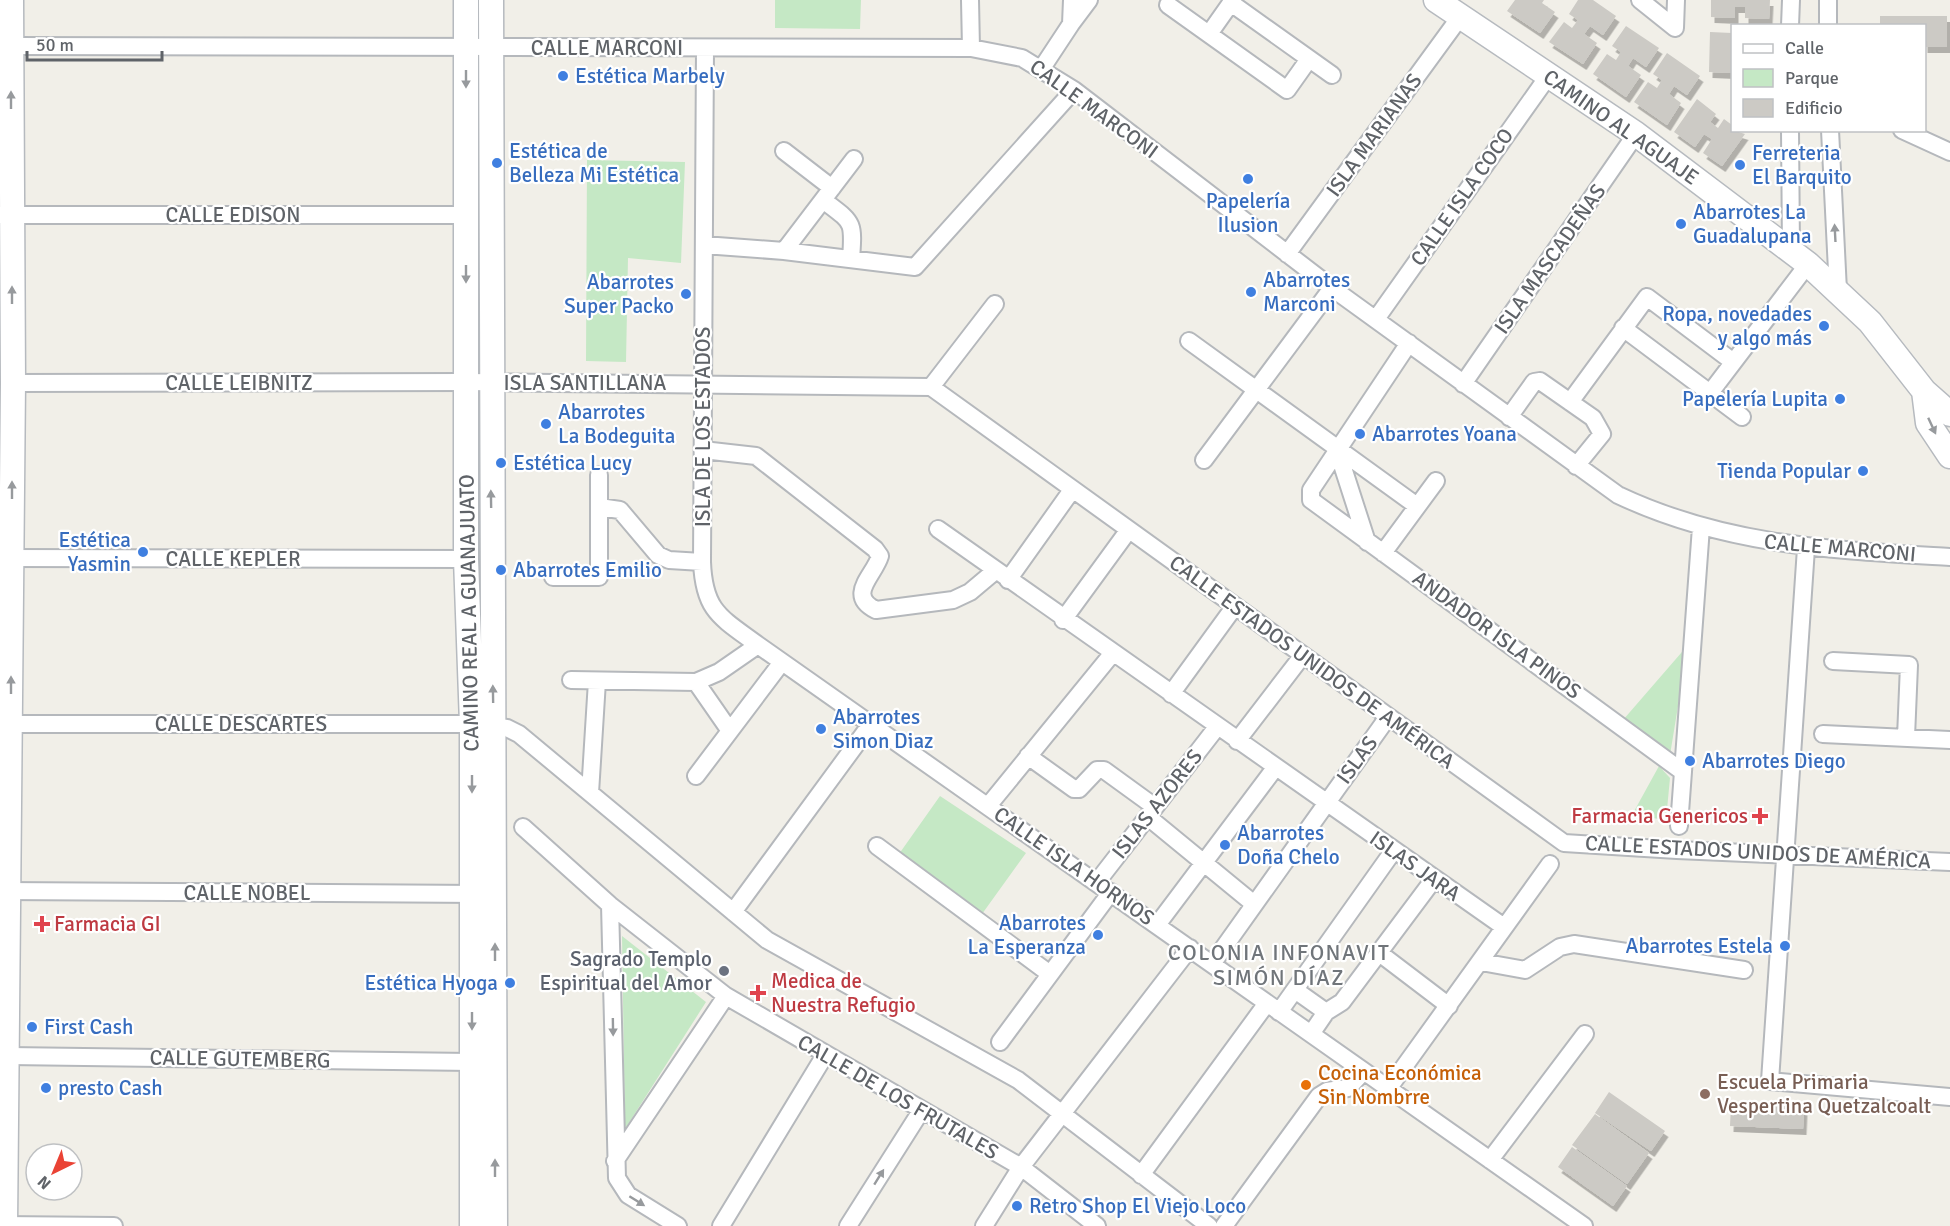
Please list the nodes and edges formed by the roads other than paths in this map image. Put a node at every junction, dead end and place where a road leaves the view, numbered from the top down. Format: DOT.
graph roads {
  1 [pos="11,0"];
  2 [pos="466,0"];
  3 [pos="491,0"];
  4 [pos="970,0"];
  5 [pos="1072,0"];
  6 [pos="1089,0"];
  7 [pos="1436,0"];
  8 [pos="1640,0"];
  9 [pos="1676,0"];
  10 [pos="1791,0"];
  11 [pos="1828,0"];
  12 [pos="1232,1"];
  13 [pos="1168,5"];
  14 [pos="1460,17"];
  15 [pos="1071,24"];
  16 [pos="1791,24"];
  17 [pos="1828,24"];
  18 [pos="1209,34"];
  19 [pos="11,46"];
  20 [pos="491,48"];
  21 [pos="705,48"];
  22 [pos="971,48"];
  23 [pos="466,49"];
  24 [pos="1309,58"];
  25 [pos="1042,68"];
  26 [pos="1332,75"];
  27 [pos="1549,75"];
  28 [pos="1074,90"];
  29 [pos="1790,132"];
  30 [pos="1830,132"];
  31 [pos="1906,132"];
  32 [pos="1636,135"];
  33 [pos="784,151"];
  34 [pos="1950,152"];
  35 [pos="854,159"];
  36 [pos="827,194"];
  37 [pos="6,215"];
  38 [pos="466,215"];
  39 [pos="704,245"];
  40 [pos="784,251"];
  41 [pos="1287,254"];
  42 [pos="1799,258"];
  43 [pos="851,259"];
  44 [pos="1332,288"];
  45 [pos="1838,291"];
  46 [pos="995,304"];
  47 [pos="1376,319"];
  48 [pos="1623,328"];
  49 [pos="1189,341"];
  50 [pos="1408,343"];
  51 [pos="1732,361"];
  52 [pos="466,382"];
  53 [pos="490,382"];
  54 [pos="13,383"];
  55 [pos="705,384"];
  56 [pos="1463,384"];
  57 [pos="931,387"];
  58 [pos="1255,390"];
  59 [pos="1924,391"];
  60 [pos="1710,393"];
  61 [pos="1570,402"];
  62 [pos="1950,414"];
  63 [pos="1509,417"];
  64 [pos="1742,417"];
  65 [pos="1337,448"];
  66 [pos="704,450"];
  67 [pos="1950,456"];
  68 [pos="1204,460"];
  69 [pos="1576,466"];
  70 [pos="599,475"];
  71 [pos="1436,481"];
  72 [pos="1072,490"];
  73 [pos="1417,506"];
  74 [pos="599,507"];
  75 [pos="1701,527"];
  76 [pos="938,529"];
  77 [pos="1128,531"];
  78 [pos="1367,542"];
  79 [pos="1806,548"];
  80 [pos="1383,553"];
  81 [pos="1950,557"];
  82 [pos="6,558"];
  83 [pos="466,559"];
  84 [pos="702,562"];
  85 [pos="1002,575"];
  86 [pos="553,577"];
  87 [pos="1235,606"];
  88 [pos="1063,620"];
  89 [pos="758,645"];
  90 [pos="1112,654"];
  91 [pos="1303,655"];
  92 [pos="1833,661"];
  93 [pos="782,662"];
  94 [pos="571,680"];
  95 [pos="597,681"];
  96 [pos="696,682"];
  97 [pos="1171,693"];
  98 [pos="1388,717"];
  99 [pos="11,724"];
  100 [pos="871,724"];
  101 [pos="483,725"];
  102 [pos="1217,727"];
  103 [pos="730,731"];
  104 [pos="1823,734"];
  105 [pos="1906,738"];
  106 [pos="1950,740"];
  107 [pos="1237,741"];
  108 [pos="1028,756"];
  109 [pos="1275,768"];
  110 [pos="1683,772"];
  111 [pos="696,776"];
  112 [pos="590,793"];
  113 [pos="1326,804"];
  114 [pos="988,806"];
  115 [pos="1151,812"];
  116 [pos="1678,826"];
  117 [pos="523,827"];
  118 [pos="877,846"];
  119 [pos="1394,850"];
  120 [pos="1783,855"];
  121 [pos="1203,862"];
  122 [pos="1950,862"];
  123 [pos="1550,864"];
  124 [pos="1434,879"];
  125 [pos="1104,887"];
  126 [pos="3,891"];
  127 [pos="483,894"];
  128 [pos="1254,904"];
  129 [pos="610,905"];
  130 [pos="733,912"];
  131 [pos="1157,925"];
  132 [pos="1504,927"];
  133 [pos="1190,948"];
  134 [pos="1378,952"];
  135 [pos="1481,962"];
  136 [pos="1212,964"];
  137 [pos="1744,970"];
  138 [pos="1050,974"];
  139 [pos="1295,990"];
  140 [pos="726,996"];
  141 [pos="1449,1006"];
  142 [pos="1273,1007"];
  143 [pos="1326,1012"];
  144 [pos="1311,1034"];
  145 [pos="1585,1034"];
  146 [pos="1000,1042"];
  147 [pos="8,1056"];
  148 [pos="825,1056"];
  149 [pos="472,1062"];
  150 [pos="1363,1072"];
  151 [pos="1388,1089"];
  152 [pos="1950,1096"];
  153 [pos="921,1111"];
  154 [pos="1062,1114"];
  155 [pos="1490,1160"];
  156 [pos="615,1161"];
  157 [pos="1021,1167"];
  158 [pos="1141,1175"];
  159 [pos="4,1225"];
  160 [pos="114,1226"];
  161 [pos="472,1226"];
  162 [pos="495,1226"];
  163 [pos="678,1226"];
  164 [pos="721,1226"];
  165 [pos="848,1226"];
  166 [pos="984,1226"];
  167 [pos="1097,1226"];
  168 [pos="1209,1226"];
  169 [pos="1224,1226"];
  170 [pos="1584,1226"];
  1 -- 19 [label="street"];
  2 -- 23 [label="street, CAMINO REAL A GUANAJUATO"];
  3 -- 20 [label="street, CAMINO REAL A GUANAJUATO"];
  4 -- 22 [label="street"];
  5 -- 15 [label="street"];
  6 -- 15 [label="street"];
  7 -- 14 [label="street, CAMINO AL AGUAJE"];
  8 -- 9 [label="street"];
  10 -- 16 [label="street"];
  11 -- 17 [label="street"];
  12 -- 18 [label="street"];
  12 -- 24 [label="street"];
  13 -- 18 [label="street"];
  14 -- 27 [label="street, CAMINO AL AGUAJE"];
  14 -- 41 [label="street, ISLA MARIANAS"];
  15 -- 25 [label="street"];
  18 -- 24 [label="street"];
  19 -- 23 [label="street, CALLE MARCONI"];
  37 -- 19 [label="street, one-way"];
  20 -- 21 [label="street, CALLE MARCONI"];
  20 -- 23 [label="street, CALLE MARCONI"];
  20 -- 53 [label="street, CAMINO REAL A GUANAJUATO"];
  21 -- 22 [label="street, CALLE MARCONI"];
  21 -- 39 [label="street, ISLA DE LOS ESTADOS"];
  22 -- 25 [label="street, CALLE MARCONI"];
  23 -- 38 [label="street, CAMINO REAL A GUANAJUATO, one-way"];
  24 -- 26 [label="street"];
  25 -- 28 [label="street, CALLE MARCONI"];
  27 -- 32 [label="street, CAMINO AL AGUAJE"];
  27 -- 47 [label="street, CALLE ISLA COCO"];
  28 -- 41 [label="street, CALLE MARCONI"];
  28 -- 43 [label="street"];
  29 -- 42 [label="street"];
  45 -- 30 [label="street, one-way"];
  31 -- 34 [label="street"];
  32 -- 42 [label="street, CAMINO AL AGUAJE"];
  32 -- 56 [label="street, ISLA MASCADEÑAS"];
  33 -- 36 [label="street"];
  35 -- 36 [label="street"];
  36 -- 40 [label="street"];
  36 -- 43 [label="street"];
  37 -- 38 [label="street, CALLE EDISON"];
  54 -- 37 [label="street, one-way"];
  38 -- 52 [label="street, CAMINO REAL A GUANAJUATO, one-way"];
  39 -- 40 [label="street"];
  39 -- 55 [label="street, ISLA DE LOS ESTADOS"];
  40 -- 43 [label="street"];
  41 -- 44 [label="street, CALLE MARCONI"];
  42 -- 45 [label="street, CAMINO AL AGUAJE"];
  42 -- 51 [label="street"];
  44 -- 47 [label="street, CALLE MARCONI"];
  44 -- 58 [label="street"];
  45 -- 59 [label="street, CAMINO AL AGUAJE"];
  46 -- 57 [label="street"];
  47 -- 50 [label="street, CALLE MARCONI"];
  48 -- 51 [label="street"];
  48 -- 60 [label="street"];
  48 -- 61 [label="street"];
  49 -- 58 [label="street"];
  50 -- 56 [label="street, CALLE MARCONI"];
  50 -- 65 [label="street"];
  51 -- 60 [label="street"];
  52 -- 53 [label="street, ISLA SANTILLANA"];
  52 -- 54 [label="street, CALLE LEIBNITZ"];
  52 -- 83 [label="street, CAMINO REAL A GUANAJUATO"];
  53 -- 55 [label="street, ISLA SANTILLANA"];
  101 -- 53 [label="street, CAMINO REAL A GUANAJUATO, one-way"];
  82 -- 54 [label="street, one-way"];
  55 -- 57 [label="street"];
  55 -- 66 [label="street, ISLA DE LOS ESTADOS"];
  56 -- 63 [label="street, CALLE MARCONI"];
  57 -- 72 [label="street, CALLE ESTADOS UNIDOS DE AMÉRICA"];
  58 -- 65 [label="street"];
  58 -- 68 [label="street"];
  59 -- 62 [label="street, CAMINO AL AGUAJE"];
  59 -- 67 [label="street, one-way"];
  60 -- 64 [label="street"];
  61 -- 63 [label="street"];
  61 -- 69 [label="street"];
  63 -- 69 [label="street, CALLE MARCONI"];
  65 -- 73 [label="street"];
  65 -- 78 [label="street"];
  65 -- 78 [label="street, ANDADOR ISLA PINOS"];
  66 -- 84 [label="street, ISLA DE LOS ESTADOS"];
  66 -- 85 [label="street"];
  69 -- 75 [label="street, CALLE MARCONI"];
  70 -- 74 [label="street"];
  71 -- 73 [label="street"];
  72 -- 77 [label="street, CALLE ESTADOS UNIDOS DE AMÉRICA"];
  72 -- 85 [label="street"];
  73 -- 80 [label="street"];
  74 -- 84 [label="street"];
  74 -- 86 [label="street"];
  75 -- 79 [label="street, CALLE MARCONI"];
  75 -- 110 [label="street"];
  76 -- 85 [label="street, ISLAS JARA"];
  77 -- 87 [label="street, CALLE ESTADOS UNIDOS DE AMÉRICA"];
  77 -- 88 [label="street"];
  78 -- 80 [label="street, ANDADOR ISLA PINOS"];
  79 -- 81 [label="street, CALLE MARCONI"];
  79 -- 120 [label="street"];
  80 -- 110 [label="street, ANDADOR ISLA PINOS"];
  82 -- 83 [label="street, CALLE KEPLER"];
  99 -- 82 [label="street, one-way"];
  83 -- 101 [label="street, CAMINO REAL A GUANAJUATO"];
  84 -- 89 [label="street, ISLA DE LOS ESTADOS"];
  85 -- 88 [label="street, ISLAS JARA"];
  87 -- 91 [label="street, CALLE ESTADOS UNIDOS DE AMÉRICA"];
  87 -- 97 [label="street"];
  88 -- 90 [label="street, ISLAS JARA"];
  89 -- 93 [label="street, ISLA DE LOS ESTADOS"];
  89 -- 96 [label="street"];
  90 -- 97 [label="street, ISLAS JARA"];
  90 -- 108 [label="street"];
  91 -- 98 [label="street, CALLE ESTADOS UNIDOS DE AMÉRICA"];
  91 -- 107 [label="street"];
  92 -- 105 [label="street"];
  93 -- 100 [label="street, ISLA DE LOS ESTADOS"];
  93 -- 103 [label="street"];
  94 -- 95 [label="street"];
  95 -- 96 [label="street"];
  95 -- 112 [label="street"];
  96 -- 103 [label="street"];
  97 -- 102 [label="street, ISLAS JARA"];
  98 -- 113 [label="street, ISLAS"];
  98 -- 120 [label="street, CALLE ESTADOS UNIDOS DE AMÉRICA"];
  99 -- 101 [label="street, CALLE DESCARTES"];
  99 -- 126 [label="street"];
  100 -- 114 [label="street, CALLE ISLA HORNOS"];
  100 -- 130 [label="street"];
  101 -- 112 [label="street"];
  101 -- 127 [label="street, CAMINO REAL A GUANAJUATO"];
  102 -- 107 [label="street, ISLAS JARA"];
  102 -- 115 [label="street, ISLAS AZORES"];
  103 -- 111 [label="street"];
  104 -- 105 [label="street"];
  105 -- 106 [label="street"];
  107 -- 109 [label="street, ISLAS JARA"];
  108 -- 114 [label="street"];
  108 -- 115 [label="street"];
  109 -- 113 [label="street, ISLAS JARA"];
  109 -- 121 [label="street"];
  110 -- 116 [label="street"];
  112 -- 130 [label="street"];
  113 -- 119 [label="street, ISLAS JARA"];
  113 -- 128 [label="street"];
  114 -- 125 [label="street, CALLE ISLA HORNOS"];
  115 -- 121 [label="street"];
  115 -- 125 [label="street, ISLAS AZORES"];
  117 -- 129 [label="street, CALLE DE LOS FRUTALES"];
  118 -- 138 [label="street"];
  119 -- 124 [label="street, ISLAS JARA"];
  119 -- 139 [label="street"];
  120 -- 122 [label="street, CALLE ESTADOS UNIDOS DE AMÉRICA"];
  120 -- 152 [label="street"];
  121 -- 128 [label="street"];
  121 -- 131 [label="street"];
  123 -- 132 [label="street"];
  124 -- 132 [label="street, ISLAS JARA"];
  124 -- 134 [label="street"];
  125 -- 131 [label="street, CALLE ISLA HORNOS"];
  125 -- 138 [label="street, ISLAS AZORES"];
  126 -- 127 [label="street, CALLE NOBEL"];
  126 -- 147 [label="street"];
  127 -- 149 [label="street, CAMINO REAL A GUANAJUATO, one-way"];
  162 -- 127 [label="street, CAMINO REAL A GUANAJUATO, one-way"];
  128 -- 136 [label="street"];
  129 -- 140 [label="street, CALLE DE LOS FRUTALES"];
  129 -- 156 [label="street, one-way"];
  130 -- 154 [label="street"];
  131 -- 133 [label="street, CALLE ISLA HORNOS"];
  132 -- 135 [label="street"];
  133 -- 136 [label="street, CALLE ISLA HORNOS"];
  133 -- 154 [label="street"];
  134 -- 141 [label="street"];
  134 -- 143 [label="street"];
  135 -- 137 [label="street"];
  135 -- 141 [label="street"];
  136 -- 142 [label="street, CALLE ISLA HORNOS"];
  138 -- 146 [label="street, ISLAS AZORES"];
  139 -- 142 [label="street"];
  139 -- 143 [label="street"];
  140 -- 148 [label="street, CALLE DE LOS FRUTALES"];
  140 -- 156 [label="street"];
  141 -- 151 [label="street"];
  142 -- 144 [label="street, CALLE ISLA HORNOS"];
  142 -- 158 [label="street"];
  143 -- 144 [label="street"];
  144 -- 150 [label="street, CALLE ISLA HORNOS"];
  145 -- 155 [label="street"];
  147 -- 149 [label="street, CALLE GUTEMBERG"];
  147 -- 159 [label="street"];
  148 -- 153 [label="street, CALLE DE LOS FRUTALES"];
  148 -- 164 [label="street"];
  149 -- 161 [label="street, CAMINO REAL A GUANAJUATO"];
  150 -- 151 [label="street, CALLE ISLA HORNOS"];
  150 -- 169 [label="street"];
  151 -- 155 [label="street, CALLE ISLA HORNOS"];
  153 -- 157 [label="street, CALLE DE LOS FRUTALES"];
  165 -- 153 [label="street, one-way"];
  154 -- 157 [label="street"];
  154 -- 158 [label="street"];
  155 -- 170 [label="street, CALLE ISLA HORNOS"];
  156 -- 163 [label="street, one-way"];
  157 -- 166 [label="street"];
  157 -- 167 [label="street, CALLE DE LOS FRUTALES"];
  158 -- 168 [label="street"];
  159 -- 160 [label="street"];
}
